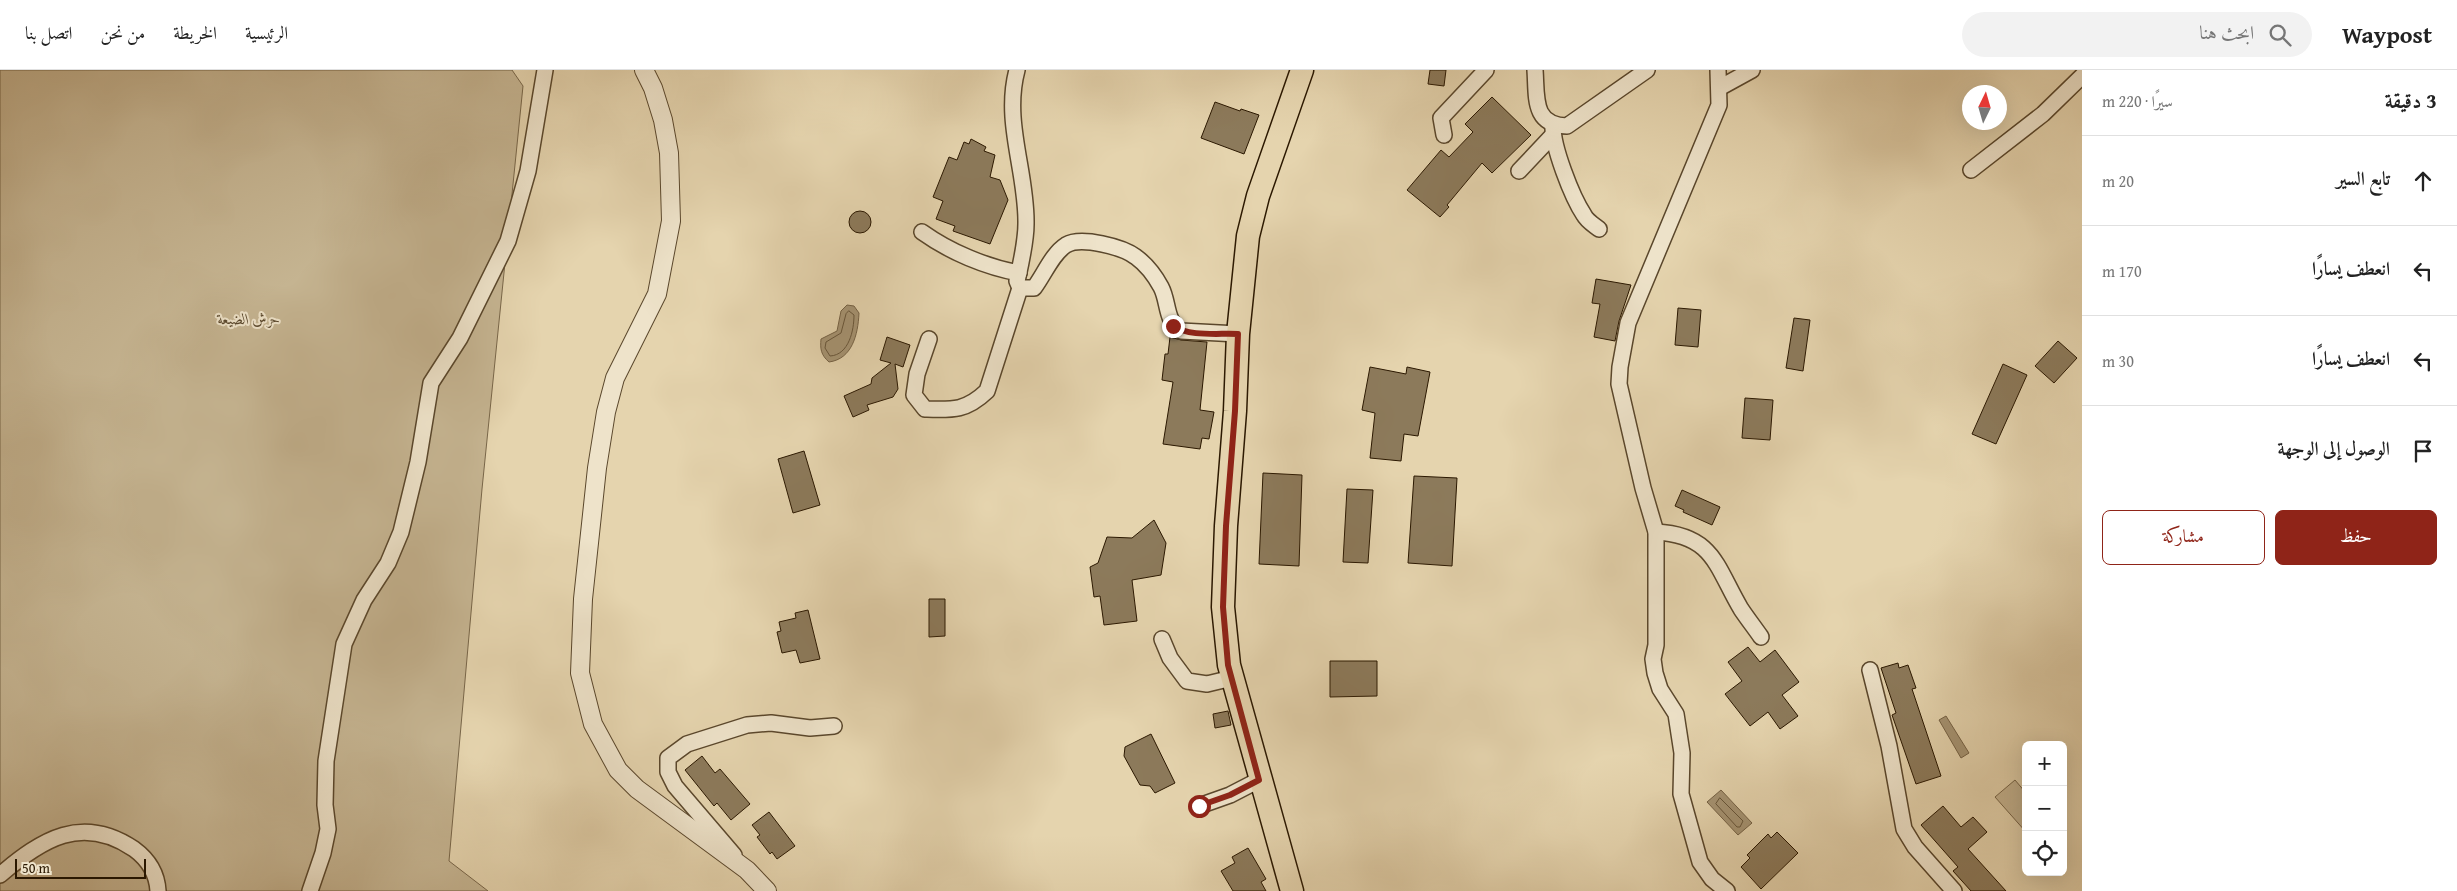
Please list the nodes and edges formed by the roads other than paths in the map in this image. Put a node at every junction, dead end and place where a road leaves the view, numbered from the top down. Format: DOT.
graph roads {
  1 [pos="545,70"];
  2 [pos="644,70"];
  3 [pos="1017,70"];
  4 [pos="1302,70"];
  5 [pos="1486,70"];
  6 [pos="1535,70"];
  7 [pos="1647,70"];
  8 [pos="1718,70"];
  9 [pos="1752,70"];
  10 [pos="2082,76"];
  11 [pos="1721,87"];
  12 [pos="1553,131"];
  13 [pos="1444,135"];
  14 [pos="1971,170"];
  15 [pos="1519,171"];
  16 [pos="1599,229"];
  17 [pos="922,232"];
  18 [pos="1020,280"];
  19 [pos="1238,334"];
  20 [pos="930,338"];
  21 [pos="1656,532"];
  22 [pos="1761,637"];
  23 [pos="1162,639"];
  24 [pos="1870,670"];
  25 [pos="1232,678"];
  26 [pos="834,726"];
  27 [pos="1259,780"];
  28 [pos="1199,806"];
  29 [pos="746,870"];
  30 [pos="0,875"];
  31 [pos="158,891"];
  32 [pos="310,891"];
  33 [pos="767,891"];
  34 [pos="1292,891"];
  35 [pos="1727,891"];
  36 [pos="1954,891"];
  1 -- 32 [label="street"];
  2 -- 29 [label="street"];
  3 -- 18 [label="street"];
  4 -- 19 [label="main road"];
  5 -- 13 [label="street"];
  6 -- 12 [label="street"];
  7 -- 12 [label="street"];
  8 -- 11 [label="street"];
  9 -- 11 [label="street"];
  10 -- 14 [label="street"];
  11 -- 21 [label="street"];
  12 -- 15 [label="street"];
  12 -- 16 [label="street"];
  17 -- 18 [label="street"];
  18 -- 19 [label="street"];
  18 -- 20 [label="street"];
  19 -- 25 [label="main road"];
  21 -- 22 [label="street"];
  21 -- 35 [label="street"];
  23 -- 25 [label="street"];
  24 -- 36 [label="street"];
  25 -- 27 [label="main road"];
  26 -- 29 [label="street"];
  27 -- 28 [label="street"];
  27 -- 34 [label="main road"];
  29 -- 33 [label="street"];
  30 -- 31 [label="street"];
}
